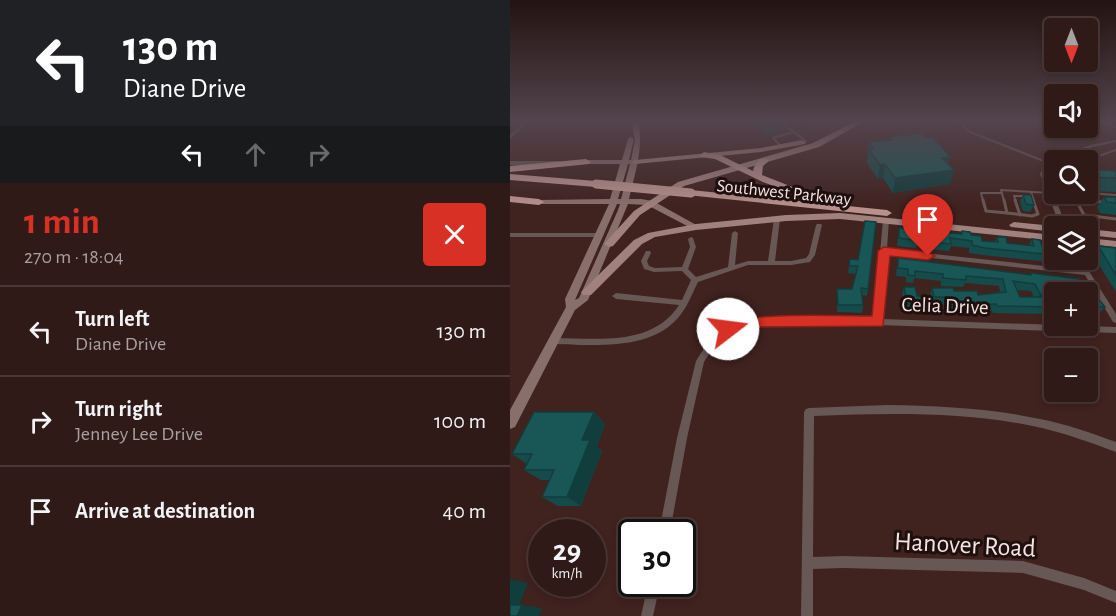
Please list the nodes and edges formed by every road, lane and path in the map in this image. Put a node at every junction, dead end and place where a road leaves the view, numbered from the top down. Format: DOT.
graph roads {
  1 [pos="632,150"];
  2 [pos="750,150"];
  3 [pos="803,150"];
  4 [pos="1015,150"];
  5 [pos="1116,150"];
  6 [pos="704,155"];
  7 [pos="1098,155"];
  8 [pos="764,161"];
  9 [pos="1044,161"];
  10 [pos="586,162"];
  11 [pos="631,162"];
  12 [pos="510,163"];
  13 [pos="739,166"];
  14 [pos="510,169"];
  15 [pos="757,176"];
  16 [pos="510,177"];
  17 [pos="510,185"];
  18 [pos="594,186"];
  19 [pos="1031,192"];
  20 [pos="1002,193"];
  21 [pos="1098,194"];
  22 [pos="1044,195"];
  23 [pos="1116,195"];
  24 [pos="687,196"];
  25 [pos="1032,197"];
  26 [pos="510,200"];
  27 [pos="539,201"];
  28 [pos="1098,201"];
  29 [pos="614,202"];
  30 [pos="625,202"];
  31 [pos="1106,202"];
  32 [pos="650,203"];
  33 [pos="1078,204"];
  34 [pos="1007,213"];
  35 [pos="1020,215"];
  36 [pos="840,216"];
  37 [pos="887,217"];
  38 [pos="777,219"];
  39 [pos="1116,219"];
  40 [pos="819,225"];
  41 [pos="969,225"];
  42 [pos="696,227"];
  43 [pos="1044,229"];
  44 [pos="735,233"];
  45 [pos="1098,233"];
  46 [pos="510,235"];
  47 [pos="601,235"];
  48 [pos="1116,235"];
  49 [pos="1044,236"];
  50 [pos="692,238"];
  51 [pos="1098,242"];
  52 [pos="609,244"];
  53 [pos="1116,244"];
  54 [pos="884,251"];
  55 [pos="648,253"];
  56 [pos="771,263"];
  57 [pos="731,268"];
  58 [pos="684,269"];
  59 [pos="1085,270"];
  60 [pos="1087,273"];
  61 [pos="695,280"];
  62 [pos="587,292"];
  63 [pos="616,296"];
  64 [pos="684,303"];
  65 [pos="571,308"];
  66 [pos="1116,320"];
  67 [pos="878,322"];
  68 [pos="1116,330"];
  69 [pos="555,341"];
  70 [pos="510,423"];
  71 [pos="1116,447"];
  72 [pos="666,519"];
  73 [pos="808,563"];
  74 [pos="651,597"];
  75 [pos="1116,597"];
  76 [pos="647,616"];
  77 [pos="807,616"];
  1 -- 11 [label="main road"];
  2 -- 6 [label="main road"];
  3 -- 8 [label="main road"];
  4 -- 9 [label="lane"];
  5 -- 7 [label="lane"];
  6 -- 11 [label="main road"];
  6 -- 13 [label="highway"];
  8 -- 13 [label="main road"];
  8 -- 15 [label="highway"];
  10 -- 11 [label="main road"];
  10 -- 12 [label="street"];
  10 -- 14 [label="highway"];
  11 -- 29 [label="main road"];
  11 -- 30 [label="main road"];
  13 -- 15 [label="highway"];
  13 -- 32 [label="main road"];
  15 -- 37 [label="highway"];
  16 -- 18 [label="highway, Southwest Parkway"];
  17 -- 18 [label="highway, Southwest Parkway"];
  18 -- 24 [label="highway, Southwest Parkway"];
  19 -- 20 [label="lane"];
  19 -- 22 [label="lane"];
  19 -- 25 [label="lane"];
  20 -- 34 [label="lane"];
  20 -- 34 [label="lane"];
  21 -- 23 [label="lane"];
  24 -- 36 [label="highway, Southwest Parkway"];
  24 -- 37 [label="highway, Southwest Parkway"];
  25 -- 35 [label="lane"];
  25 -- 35 [label="lane"];
  26 -- 27 [label="highway"];
  27 -- 29 [label="main road"];
  28 -- 31 [label="lane"];
  29 -- 30 [label="main road"];
  29 -- 47 [label="main road"];
  30 -- 32 [label="main road"];
  30 -- 52 [label="main road"];
  32 -- 42 [label="main road"];
  32 -- 52 [label="main road"];
  33 -- 39 [label="lane"];
  34 -- 35 [label="lane"];
  36 -- 37 [label="main road, Southwest Parkway"];
  36 -- 38 [label="main road"];
  37 -- 41 [label="main road, Southwest Parkway"];
  37 -- 54 [label="street"];
  38 -- 42 [label="main road"];
  38 -- 56 [label="street"];
  40 -- 56 [label="street"];
  41 -- 43 [label="main road, Southwest Parkway"];
  41 -- 49 [label="main road, Southwest Parkway"];
  42 -- 62 [label="main road"];
  44 -- 57 [label="street"];
  45 -- 48 [label="main road"];
  46 -- 47 [label="street"];
  47 -- 65 [label="main road"];
  50 -- 58 [label="street"];
  51 -- 53 [label="main road"];
  52 -- 62 [label="main road"];
  54 -- 60 [label="street"];
  54 -- 67 [label="street"];
  55 -- 58 [label="street"];
  56 -- 57 [label="street"];
  57 -- 61 [label="street"];
  58 -- 61 [label="street"];
  59 -- 60 [label="street"];
  60 -- 66 [label="street"];
  61 -- 64 [label="street"];
  62 -- 65 [label="main road"];
  63 -- 64 [label="street"];
  64 -- 69 [label="street"];
  65 -- 69 [label="main road"];
  67 -- 68 [label="street, Celia Drive"];
  67 -- 72 [label="street, Celia Drive"];
  69 -- 70 [label="main road"];
  71 -- 73 [label="street"];
  73 -- 75 [label="street, Hanover Road"];
  73 -- 77 [label="street"];
  74 -- 76 [label="street"];
}
